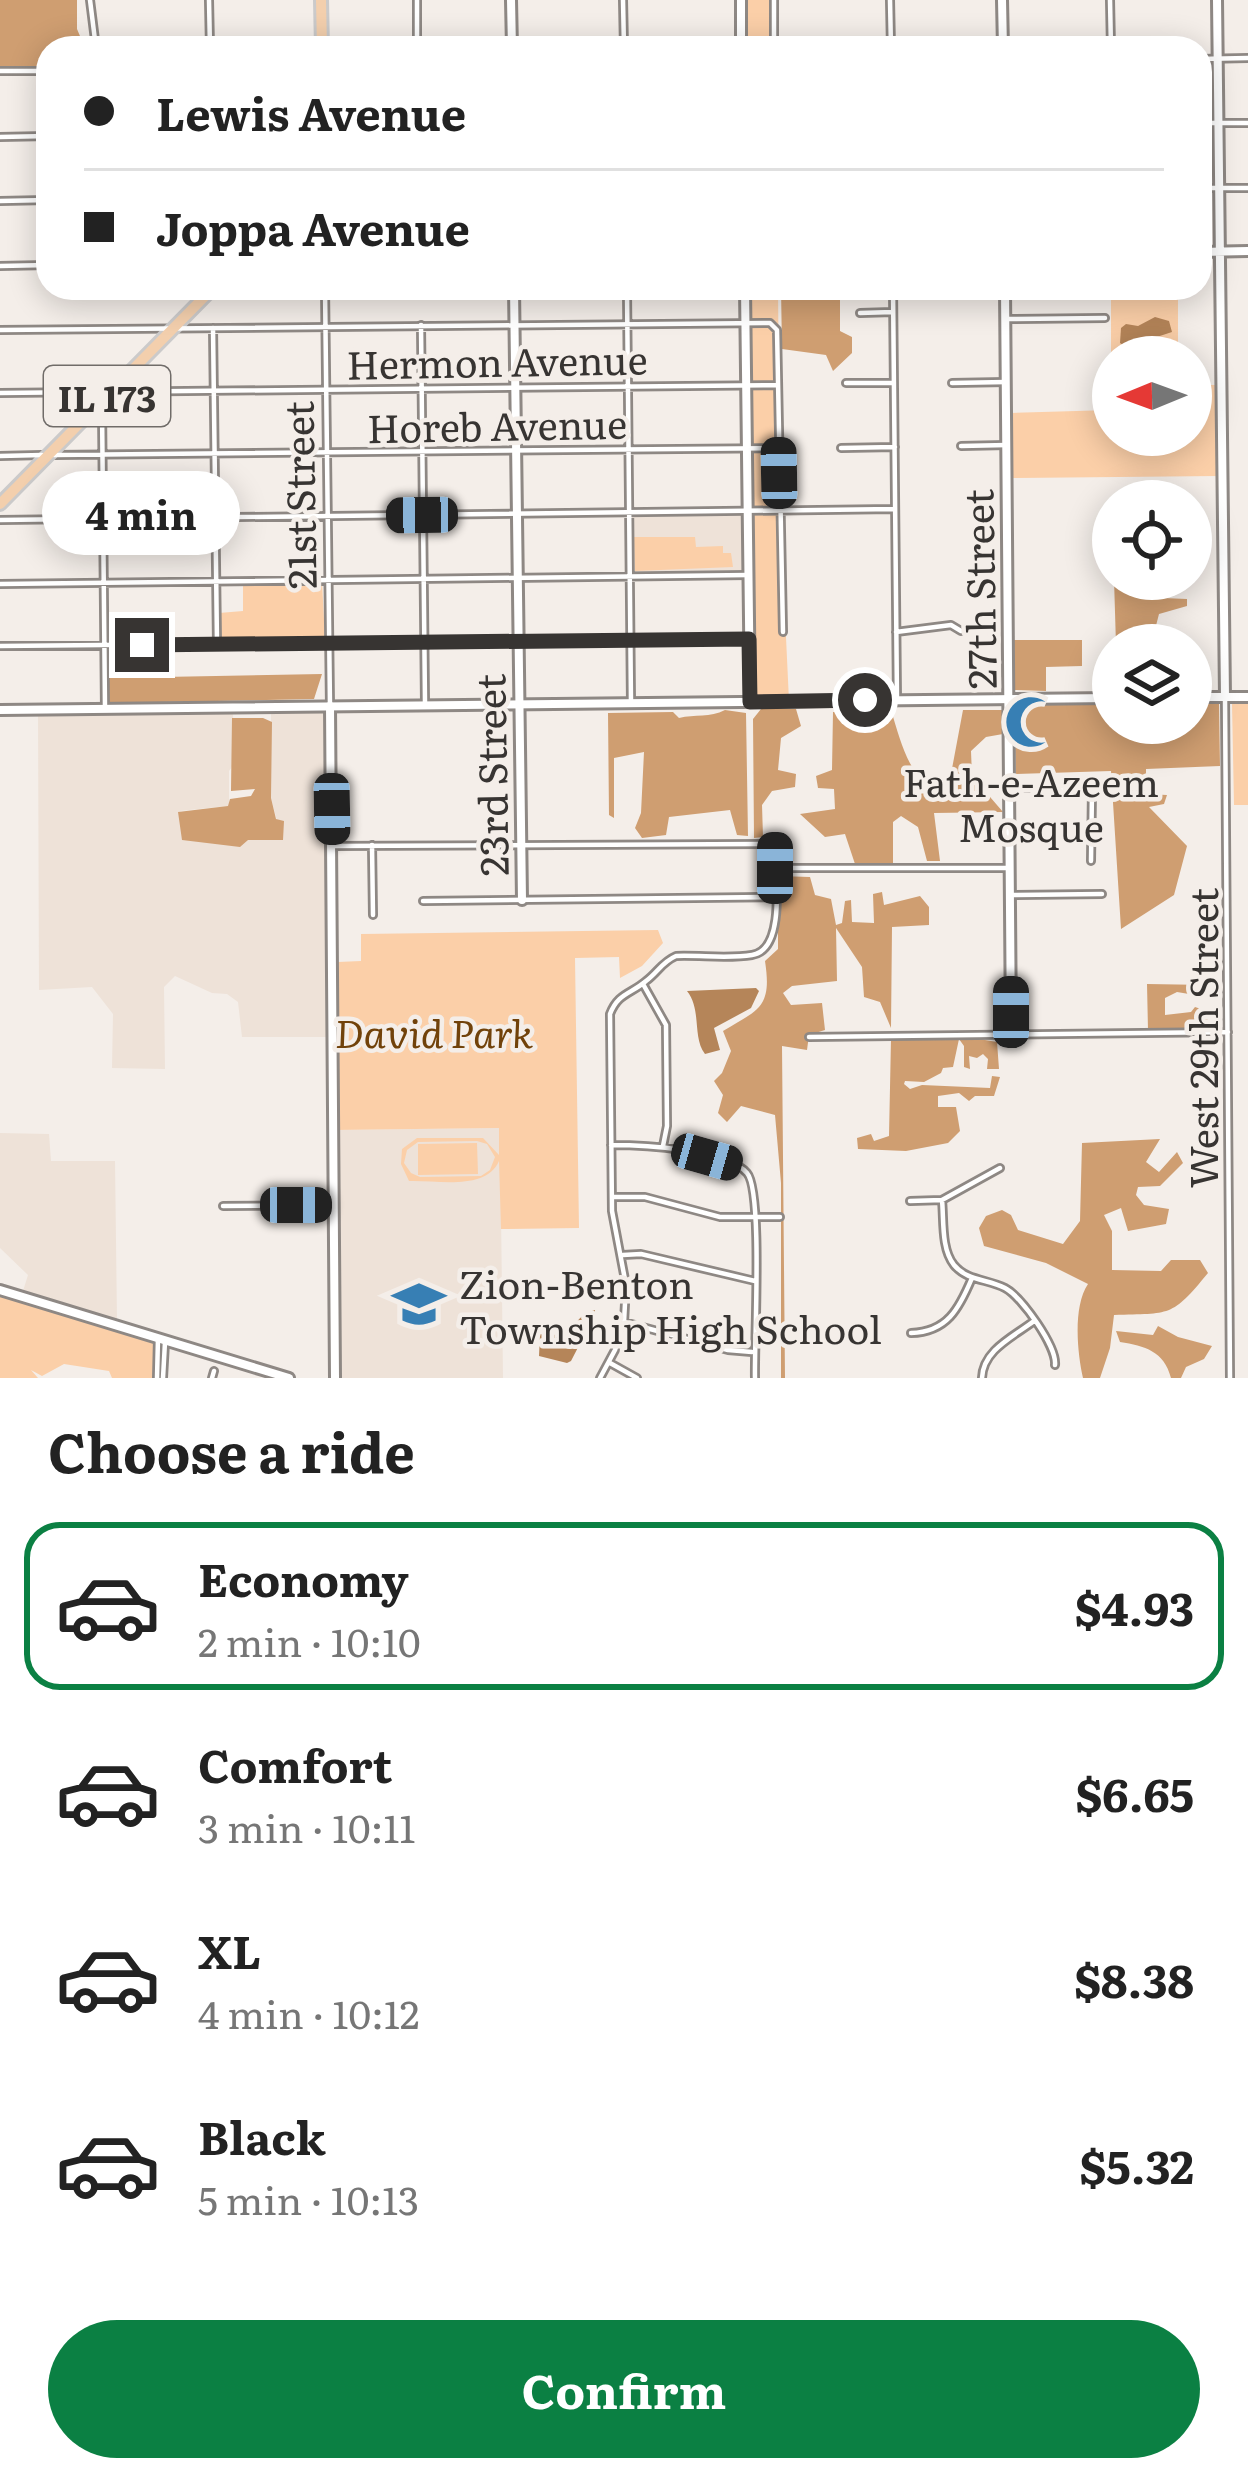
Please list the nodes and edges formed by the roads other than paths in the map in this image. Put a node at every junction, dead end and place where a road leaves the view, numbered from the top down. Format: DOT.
graph roads {
  1 [pos="90,0"];
  2 [pos="209,0"];
  3 [pos="321,0"];
  4 [pos="417,0"];
  5 [pos="511,0"];
  6 [pos="623,0"];
  7 [pos="741,0"];
  8 [pos="774,0"];
  9 [pos="890,0"];
  10 [pos="1002,0"];
  11 [pos="1110,0"];
  12 [pos="1217,0"];
  13 [pos="94,36"];
  14 [pos="209,36"];
  15 [pos="322,36"];
  16 [pos="418,36"];
  17 [pos="512,36"];
  18 [pos="624,36"];
  19 [pos="741,36"];
  20 [pos="774,36"];
  21 [pos="891,36"];
  22 [pos="1003,36"];
  23 [pos="1111,36"];
  24 [pos="1248,58"];
  25 [pos="1212,59"];
  26 [pos="1218,59"];
  27 [pos="0,71"];
  28 [pos="36,71"];
  29 [pos="1212,123"];
  30 [pos="1219,123"];
  31 [pos="1248,123"];
  32 [pos="36,136"];
  33 [pos="0,137"];
  34 [pos="1212,188"];
  35 [pos="1220,188"];
  36 [pos="1248,188"];
  37 [pos="36,200"];
  38 [pos="0,201"];
  39 [pos="1248,251"];
  40 [pos="1212,252"];
  41 [pos="1220,252"];
  42 [pos="0,266"];
  43 [pos="36,266"];
  44 [pos="201,300"];
  45 [pos="325,300"];
  46 [pos="514,300"];
  47 [pos="627,300"];
  48 [pos="745,300"];
  49 [pos="893,300"];
  50 [pos="1005,300"];
  51 [pos="893,312"];
  52 [pos="860,313"];
  53 [pos="1105,318"];
  54 [pos="1006,319"];
  55 [pos="745,322"];
  56 [pos="627,323"];
  57 [pos="515,324"];
  58 [pos="421,325"];
  59 [pos="326,326"];
  60 [pos="174,328"];
  61 [pos="213,328"];
  62 [pos="0,330"];
  63 [pos="1006,382"];
  64 [pos="846,383"];
  65 [pos="894,383"];
  66 [pos="952,383"];
  67 [pos="746,385"];
  68 [pos="778,385"];
  69 [pos="628,386"];
  70 [pos="515,387"];
  71 [pos="422,388"];
  72 [pos="327,389"];
  73 [pos="214,390"];
  74 [pos="0,393"];
  75 [pos="107,396"];
  76 [pos="1007,445"];
  77 [pos="961,446"];
  78 [pos="895,447"];
  79 [pos="747,448"];
  80 [pos="779,448"];
  81 [pos="841,448"];
  82 [pos="629,449"];
  83 [pos="516,451"];
  84 [pos="422,452"];
  85 [pos="328,453"];
  86 [pos="50,454"];
  87 [pos="215,454"];
  88 [pos="103,455"];
  89 [pos="0,456"];
  90 [pos="0,504"];
  91 [pos="895,509"];
  92 [pos="780,510"];
  93 [pos="748,511"];
  94 [pos="629,512"];
  95 [pos="517,514"];
  96 [pos="422,515"];
  97 [pos="328,516"];
  98 [pos="215,517"];
  99 [pos="103,518"];
  100 [pos="0,520"];
  101 [pos="748,575"];
  102 [pos="630,576"];
  103 [pos="424,578"];
  104 [pos="518,578"];
  105 [pos="329,579"];
  106 [pos="216,580"];
  107 [pos="104,582"];
  108 [pos="0,584"];
  109 [pos="961,631"];
  110 [pos="784,632"];
  111 [pos="896,632"];
  112 [pos="749,639"];
  113 [pos="631,640"];
  114 [pos="518,641"];
  115 [pos="424,642"];
  116 [pos="329,643"];
  117 [pos="217,644"];
  118 [pos="104,645"];
  119 [pos="0,646"];
  120 [pos="1212,697"];
  121 [pos="1225,697"];
  122 [pos="1248,697"];
  123 [pos="1092,698"];
  124 [pos="1009,699"];
  125 [pos="896,700"];
  126 [pos="750,702"];
  127 [pos="632,703"];
  128 [pos="519,704"];
  129 [pos="425,705"];
  130 [pos="330,706"];
  131 [pos="105,708"];
  132 [pos="0,710"];
  133 [pos="1010,788"];
  134 [pos="521,844"];
  135 [pos="372,845"];
  136 [pos="332,846"];
  137 [pos="1091,861"];
  138 [pos="775,868"];
  139 [pos="1010,868"];
  140 [pos="1102,894"];
  141 [pos="1010,895"];
  142 [pos="775,897"];
  143 [pos="522,900"];
  144 [pos="423,901"];
  145 [pos="373,915"];
  146 [pos="643,984"];
  147 [pos="1228,1032"];
  148 [pos="1011,1033"];
  149 [pos="809,1037"];
  150 [pos="611,1145"];
  151 [pos="663,1145"];
  152 [pos="1000,1168"];
  153 [pos="612,1197"];
  154 [pos="941,1200"];
  155 [pos="910,1201"];
  156 [pos="334,1205"];
  157 [pos="223,1206"];
  158 [pos="755,1217"];
  159 [pos="780,1217"];
  160 [pos="623,1255"];
  161 [pos="972,1278"];
  162 [pos="754,1281"];
  163 [pos="0,1291"];
  164 [pos="624,1322"];
  165 [pos="1034,1322"];
  166 [pos="910,1333"];
  167 [pos="162,1339"];
  168 [pos="754,1351"];
  169 [pos="610,1363"];
  170 [pos="1055,1365"];
  171 [pos="160,1378"];
  172 [pos="289,1378"];
  173 [pos="334,1378"];
  174 [pos="599,1378"];
  175 [pos="637,1378"];
  176 [pos="754,1378"];
  177 [pos="982,1378"];
  178 [pos="1230,1378"];
  1 -- 13 [label="street"];
  2 -- 14 [label="street"];
  3 -- 15 [label="main road"];
  4 -- 16 [label="street"];
  5 -- 17 [label="street"];
  6 -- 18 [label="street"];
  7 -- 19 [label="street"];
  8 -- 20 [label="street"];
  9 -- 21 [label="street"];
  10 -- 22 [label="street"];
  11 -- 23 [label="street"];
  12 -- 26 [label="street"];
  24 -- 26 [label="street"];
  25 -- 26 [label="street"];
  26 -- 30 [label="street"];
  27 -- 28 [label="street"];
  29 -- 30 [label="street"];
  30 -- 31 [label="street"];
  30 -- 35 [label="street"];
  32 -- 33 [label="street"];
  34 -- 35 [label="street"];
  35 -- 36 [label="street"];
  35 -- 41 [label="street"];
  37 -- 38 [label="street"];
  39 -- 41 [label="street"];
  40 -- 41 [label="street"];
  41 -- 121 [label="street"];
  42 -- 43 [label="street"];
  44 -- 60 [label="main road, IL 173"];
  45 -- 59 [label="street, 21st Street"];
  46 -- 57 [label="street, 23rd Street"];
  47 -- 56 [label="street"];
  48 -- 55 [label="street"];
  49 -- 51 [label="street"];
  50 -- 54 [label="street, 27th Street"];
  51 -- 52 [label="street"];
  51 -- 65 [label="street"];
  53 -- 54 [label="street"];
  54 -- 63 [label="street, 27th Street"];
  55 -- 56 [label="street"];
  55 -- 67 [label="street"];
  55 -- 68 [label="street"];
  56 -- 57 [label="street"];
  56 -- 69 [label="street"];
  57 -- 58 [label="street"];
  57 -- 70 [label="street, 23rd Street"];
  58 -- 59 [label="street"];
  58 -- 71 [label="street"];
  59 -- 61 [label="street"];
  59 -- 72 [label="street, 21st Street"];
  60 -- 61 [label="street"];
  60 -- 62 [label="street"];
  60 -- 75 [label="main road, IL 173"];
  61 -- 73 [label="street"];
  63 -- 66 [label="street"];
  63 -- 76 [label="street, 27th Street"];
  64 -- 65 [label="street"];
  65 -- 78 [label="street"];
  67 -- 68 [label="street, Hermon Avenue"];
  67 -- 69 [label="street, Hermon Avenue"];
  67 -- 79 [label="street"];
  68 -- 80 [label="street"];
  69 -- 70 [label="street, Hermon Avenue"];
  69 -- 82 [label="street"];
  70 -- 71 [label="street, Hermon Avenue"];
  70 -- 83 [label="street, 23rd Street"];
  71 -- 72 [label="street, Hermon Avenue"];
  71 -- 84 [label="street"];
  72 -- 73 [label="street, Hermon Avenue"];
  72 -- 85 [label="street, 21st Street"];
  73 -- 75 [label="street, Hermon Avenue"];
  73 -- 87 [label="street"];
  74 -- 75 [label="street, Hermon Avenue"];
  75 -- 86 [label="main road, IL 173"];
  75 -- 88 [label="street"];
  76 -- 77 [label="street"];
  76 -- 124 [label="street, 27th Street"];
  78 -- 81 [label="street"];
  78 -- 91 [label="street"];
  79 -- 80 [label="street, Horeb Avenue"];
  79 -- 82 [label="street, Horeb Avenue"];
  79 -- 93 [label="street"];
  80 -- 92 [label="street"];
  82 -- 83 [label="street, Horeb Avenue"];
  82 -- 94 [label="street"];
  83 -- 84 [label="street, Horeb Avenue"];
  83 -- 95 [label="street, 23rd Street"];
  84 -- 85 [label="street, Horeb Avenue"];
  84 -- 96 [label="street"];
  85 -- 87 [label="street, Horeb Avenue"];
  85 -- 97 [label="street, 21st Street"];
  86 -- 88 [label="street, Horeb Avenue"];
  86 -- 89 [label="street, Horeb Avenue"];
  86 -- 90 [label="main road, IL 173"];
  87 -- 88 [label="street, Horeb Avenue"];
  87 -- 98 [label="street"];
  88 -- 99 [label="street"];
  91 -- 92 [label="street"];
  91 -- 111 [label="street"];
  92 -- 93 [label="street"];
  92 -- 110 [label="street"];
  93 -- 94 [label="street"];
  93 -- 101 [label="street"];
  94 -- 95 [label="street"];
  94 -- 102 [label="street"];
  95 -- 96 [label="street"];
  95 -- 104 [label="street, 23rd Street"];
  96 -- 97 [label="street"];
  96 -- 103 [label="street"];
  97 -- 98 [label="street"];
  97 -- 105 [label="street, 21st Street"];
  98 -- 99 [label="street"];
  98 -- 106 [label="street"];
  99 -- 100 [label="street"];
  99 -- 107 [label="street"];
  101 -- 102 [label="street"];
  101 -- 112 [label="street"];
  102 -- 104 [label="street"];
  102 -- 113 [label="street"];
  103 -- 104 [label="street"];
  103 -- 105 [label="street"];
  103 -- 115 [label="street"];
  104 -- 114 [label="street, 23rd Street"];
  105 -- 106 [label="street"];
  105 -- 116 [label="street, 21st Street"];
  106 -- 107 [label="street"];
  106 -- 117 [label="street"];
  107 -- 108 [label="street"];
  107 -- 118 [label="street"];
  109 -- 111 [label="street"];
  111 -- 125 [label="street"];
  112 -- 113 [label="street"];
  112 -- 126 [label="street"];
  113 -- 114 [label="street"];
  113 -- 127 [label="street"];
  114 -- 115 [label="street"];
  114 -- 128 [label="street, 23rd Street"];
  115 -- 116 [label="street"];
  115 -- 129 [label="street"];
  116 -- 117 [label="street"];
  116 -- 130 [label="street, 21st Street"];
  117 -- 118 [label="street"];
  118 -- 119 [label="street"];
  118 -- 131 [label="street"];
  120 -- 121 [label="street"];
  121 -- 122 [label="street"];
  121 -- 147 [label="street, West 29th Street"];
  123 -- 124 [label="street"];
  124 -- 125 [label="street"];
  124 -- 133 [label="street, 27th Street"];
  125 -- 126 [label="street"];
  126 -- 127 [label="street"];
  127 -- 128 [label="street"];
  128 -- 129 [label="street"];
  128 -- 134 [label="street, 23rd Street"];
  129 -- 130 [label="street"];
  130 -- 131 [label="street"];
  130 -- 136 [label="street, 21st Street"];
  131 -- 132 [label="street"];
  133 -- 137 [label="street"];
  133 -- 139 [label="street, 27th Street"];
  134 -- 135 [label="street"];
  134 -- 138 [label="street"];
  134 -- 143 [label="street, 23rd Street"];
  135 -- 136 [label="street"];
  135 -- 145 [label="street"];
  136 -- 156 [label="street, 21st Street"];
  138 -- 139 [label="street"];
  138 -- 142 [label="street"];
  139 -- 141 [label="street, 27th Street"];
  140 -- 141 [label="street"];
  141 -- 148 [label="street, 27th Street"];
  142 -- 143 [label="street"];
  142 -- 146 [label="street"];
  143 -- 144 [label="street"];
  146 -- 150 [label="street"];
  146 -- 151 [label="street"];
  147 -- 148 [label="street"];
  147 -- 178 [label="street, West 29th Street"];
  148 -- 149 [label="street"];
  150 -- 151 [label="street"];
  150 -- 153 [label="street"];
  151 -- 158 [label="street"];
  152 -- 154 [label="street"];
  153 -- 158 [label="street"];
  153 -- 160 [label="street"];
  154 -- 155 [label="street"];
  154 -- 161 [label="street"];
  156 -- 157 [label="street"];
  156 -- 173 [label="street, 21st Street"];
  158 -- 159 [label="street"];
  158 -- 162 [label="street"];
  160 -- 162 [label="street"];
  160 -- 164 [label="street"];
  161 -- 165 [label="street"];
  161 -- 166 [label="street"];
  162 -- 168 [label="street"];
  163 -- 167 [label="street"];
  164 -- 168 [label="street"];
  164 -- 169 [label="street"];
  165 -- 170 [label="street"];
  165 -- 177 [label="street"];
  167 -- 171 [label="street"];
  167 -- 172 [label="street"];
  168 -- 176 [label="street"];
  169 -- 174 [label="street"];
  169 -- 175 [label="street"];
}
